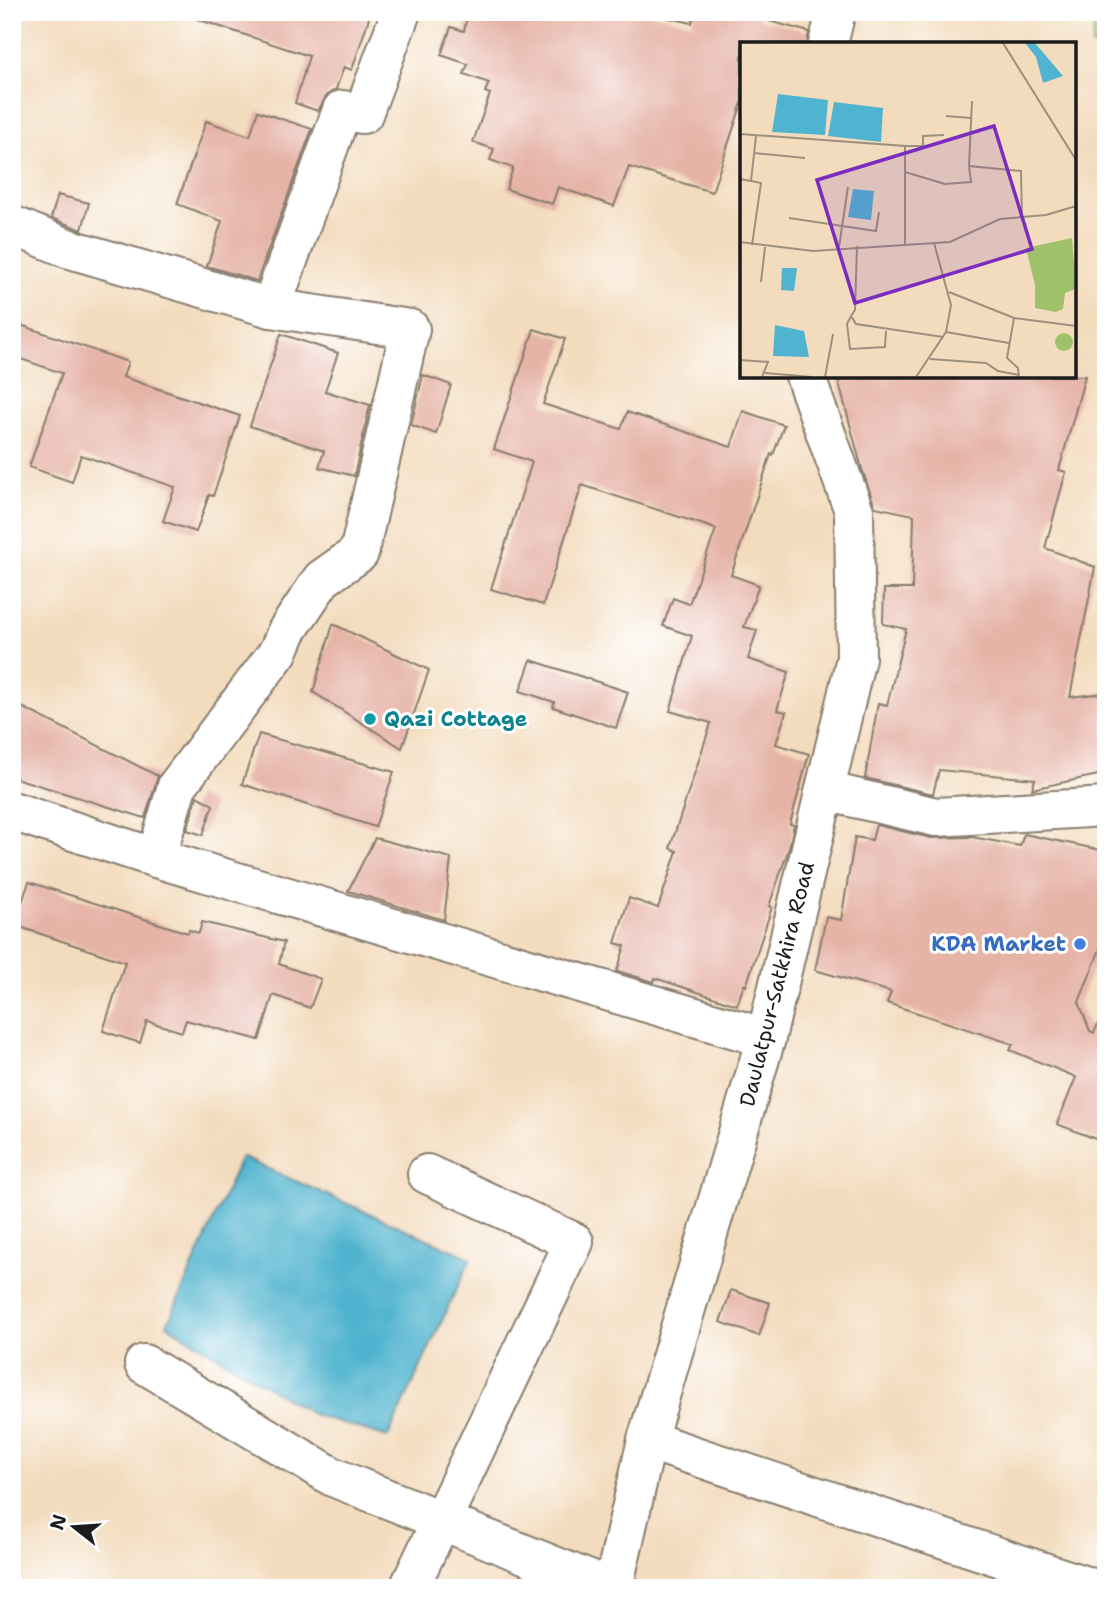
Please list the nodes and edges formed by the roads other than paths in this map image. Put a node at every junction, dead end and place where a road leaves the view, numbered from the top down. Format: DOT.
graph roads {
  1 [pos="401,12"];
  2 [pos="835,12"];
  3 [pos="828,42"];
  4 [pos="12,225"];
  5 [pos="271,308"];
  6 [pos="806,378"];
  7 [pos="825,791"];
  8 [pos="1106,807"];
  9 [pos="12,811"];
  10 [pos="156,858"];
  11 [pos="766,1038"];
  12 [pos="427,1174"];
  13 [pos="144,1364"];
  14 [pos="647,1440"];
  15 [pos="442,1520"];
  16 [pos="409,1588"];
  17 [pos="611,1588"];
  18 [pos="1092,1588"];
  1 -- 5 [label="street"];
  2 -- 3 [label="street"];
  4 -- 5 [label="street"];
  5 -- 10 [label="street"];
  6 -- 7 [label="street, Daulatpur-Satkhira Road"];
  7 -- 8 [label="street"];
  7 -- 11 [label="street, Daulatpur-Satkhira Road"];
  9 -- 10 [label="street"];
  10 -- 11 [label="street"];
  11 -- 14 [label="street, Daulatpur-Satkhira Road"];
  12 -- 15 [label="street"];
  13 -- 15 [label="street"];
  14 -- 17 [label="street, Daulatpur-Satkhira Road"];
  14 -- 18 [label="street"];
  15 -- 16 [label="street"];
  15 -- 17 [label="street"];
}
